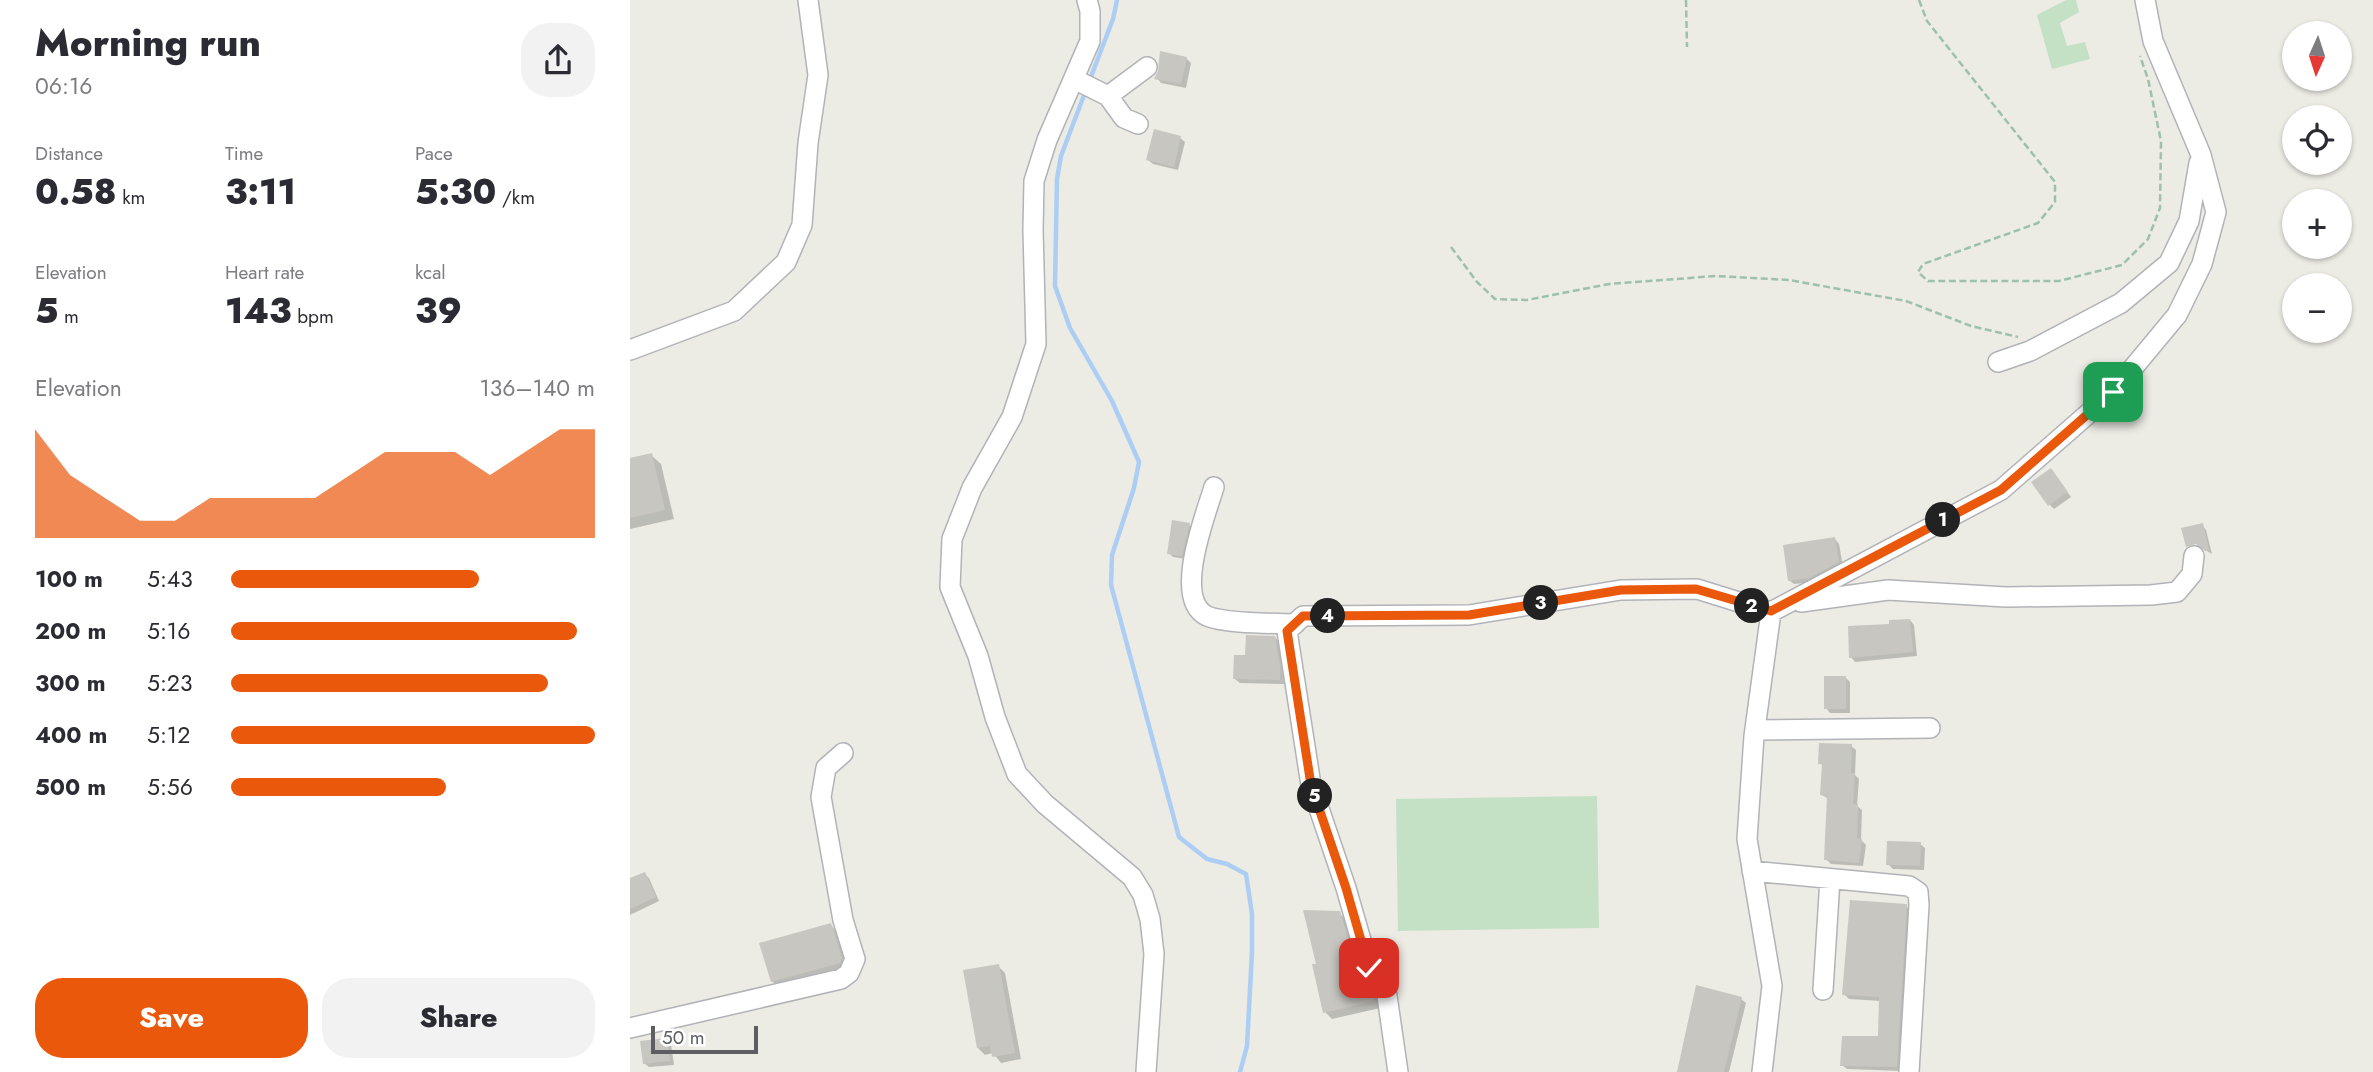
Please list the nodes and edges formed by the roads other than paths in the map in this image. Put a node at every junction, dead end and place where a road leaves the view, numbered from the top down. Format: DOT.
graph roads {
  1 [pos="808,0"];
  2 [pos="1087,0"];
  3 [pos="2146,0"];
  4 [pos="1147,67"];
  5 [pos="1074,79"];
  6 [pos="1108,96"];
  7 [pos="1138,124"];
  8 [pos="2201,155"];
  9 [pos="630,350"];
  10 [pos="1998,362"];
  11 [pos="1214,487"];
  12 [pos="2194,556"];
  13 [pos="1779,608"];
  14 [pos="1295,624"];
  15 [pos="1930,728"];
  16 [pos="1755,730"];
  17 [pos="843,752"];
  18 [pos="1752,872"];
  19 [pos="1830,879"];
  20 [pos="1823,990"];
  21 [pos="630,1028"];
  22 [pos="1146,1072"];
  23 [pos="1398,1072"];
  24 [pos="1762,1072"];
  25 [pos="1909,1072"];
  1 -- 9 [label="street"];
  2 -- 5 [label="street"];
  3 -- 8 [label="street"];
  4 -- 6 [label="street"];
  5 -- 6 [label="street"];
  5 -- 22 [label="street"];
  6 -- 7 [label="street"];
  8 -- 10 [label="street"];
  8 -- 13 [label="street"];
  11 -- 14 [label="street"];
  12 -- 13 [label="street"];
  13 -- 14 [label="street"];
  13 -- 16 [label="street"];
  14 -- 23 [label="street"];
  15 -- 16 [label="street"];
  16 -- 18 [label="street"];
  17 -- 21 [label="street"];
  18 -- 19 [label="street"];
  18 -- 24 [label="street"];
  19 -- 20 [label="street"];
  19 -- 25 [label="street"];
}
